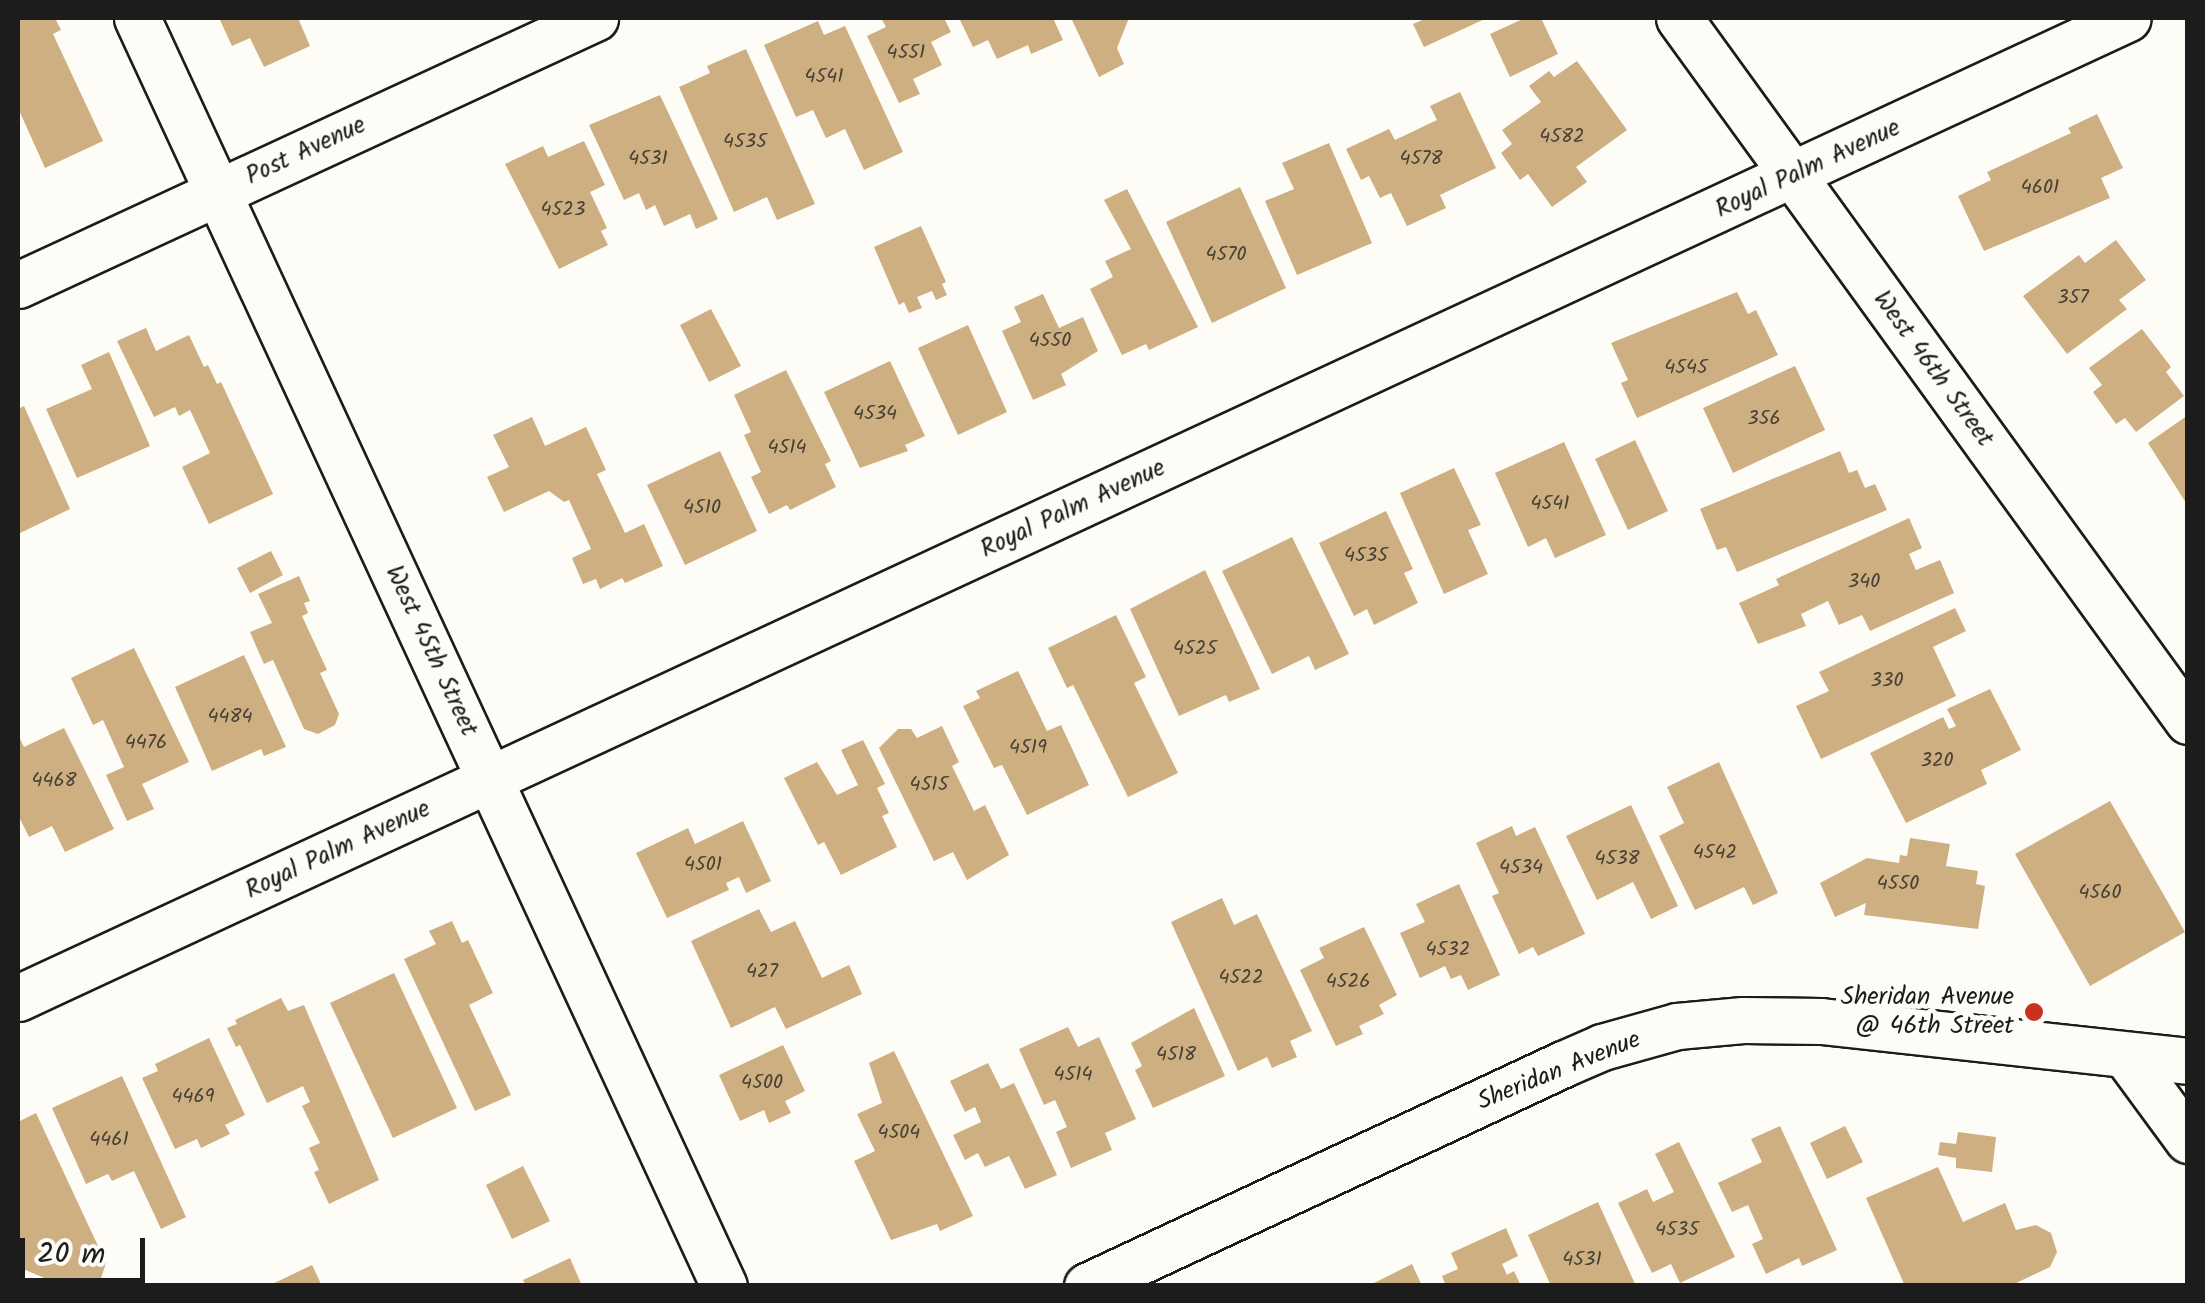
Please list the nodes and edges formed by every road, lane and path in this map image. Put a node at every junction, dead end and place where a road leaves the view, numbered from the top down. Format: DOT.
graph roads {
  1 [pos="137,18"];
  2 [pos="596,18"];
  3 [pos="1679,18"];
  4 [pos="2128,18"];
  5 [pos="1794,176"];
  6 [pos="218,192"];
  7 [pos="18,285"];
  8 [pos="2188,721"];
  9 [pos="490,780"];
  10 [pos="18,998"];
  11 [pos="2166,1054"];
  12 [pos="2188,1140"];
  13 [pos="724,1286"];
  14 [pos="1086,1286"];
  1 -- 6 [label="street, West 45th Street"];
  2 -- 6 [label="street, Post Avenue"];
  3 -- 5 [label="street, West 46th Street"];
  4 -- 5 [label="street, Royal Palm Avenue"];
  5 -- 8 [label="street, West 46th Street"];
  5 -- 9 [label="street, Royal Palm Avenue"];
  6 -- 7 [label="street, Post Avenue"];
  6 -- 9 [label="street, West 45th Street"];
  9 -- 10 [label="street, Royal Palm Avenue"];
  9 -- 13 [label="street, West 45th Street"];
  11 -- 12 [label="street"];
  11 -- 14 [label="street, Sheridan Avenue"];
}
